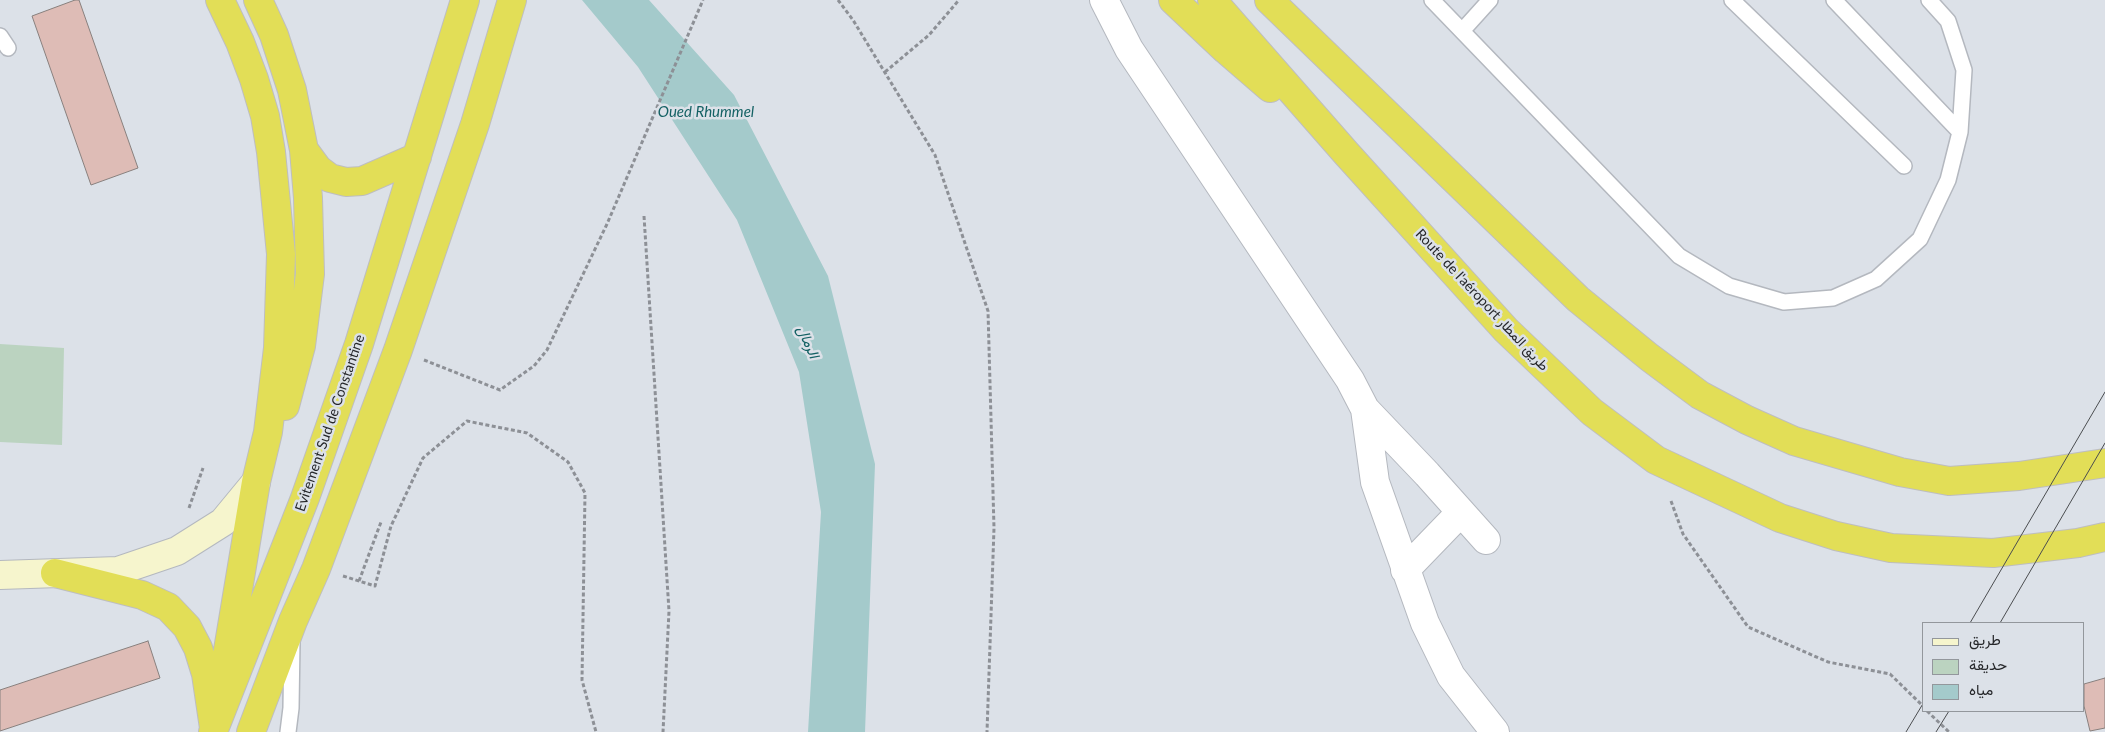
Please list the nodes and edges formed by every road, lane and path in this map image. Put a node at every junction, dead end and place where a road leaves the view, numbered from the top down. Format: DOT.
graph roads {
  1 [pos="220,0"];
  2 [pos="258,0"];
  3 [pos="464,0"];
  4 [pos="512,0"];
  5 [pos="703,0"];
  6 [pos="838,0"];
  7 [pos="959,0"];
  8 [pos="1104,0"];
  9 [pos="1173,0"];
  10 [pos="1212,0"];
  11 [pos="1269,0"];
  12 [pos="1432,0"];
  13 [pos="1490,0"];
  14 [pos="1732,0"];
  15 [pos="1834,0"];
  16 [pos="1929,0"];
  17 [pos="1462,31"];
  18 [pos="885,72"];
  19 [pos="1960,132"];
  20 [pos="304,150"];
  21 [pos="1346,153"];
  22 [pos="417,156"];
  23 [pos="1904,166"];
  24 [pos="644,216"];
  25 [pos="398,350"];
  26 [pos="1365,409"];
  27 [pos="1656,460"];
  28 [pos="2105,463"];
  29 [pos="203,468"];
  30 [pos="256,482"];
  31 [pos="190,505"];
  32 [pos="1460,513"];
  33 [pos="381,522"];
  34 [pos="2105,537"];
  35 [pos="1486,540"];
  36 [pos="1405,570"];
  37 [pos="55,573"];
  38 [pos="0,575"];
  39 [pos="293,621"];
  40 [pos="1922,705"];
  41 [pos="1928,712"];
  42 [pos="214,731"];
  43 [pos="251,732"];
  44 [pos="288,732"];
  45 [pos="596,732"];
  46 [pos="663,732"];
  47 [pos="987,732"];
  48 [pos="1495,732"];
  49 [pos="1949,732"];
  1 -- 30 [label="highway"];
  2 -- 20 [label="highway"];
  3 -- 22 [label="highway, Evitement Sud de Constantine"];
  4 -- 25 [label="highway"];
  5 -- 25 [label="path"];
  6 -- 18 [label="path"];
  7 -- 18 [label="path"];
  8 -- 26 [label="street"];
  9 -- 21 [label="highway"];
  10 -- 21 [label="highway, Route de l'aéroport طريق المطار"];
  11 -- 28 [label="highway"];
  12 -- 17 [label="lane"];
  13 -- 17 [label="lane"];
  14 -- 23 [label="lane"];
  15 -- 19 [label="lane"];
  16 -- 19 [label="lane"];
  17 -- 19 [label="lane"];
  18 -- 47 [label="path"];
  20 -- 22 [label="highway"];
  20 -- 30 [label="highway"];
  21 -- 27 [label="highway, Route de l'aéroport طريق المطار"];
  22 -- 42 [label="highway, Evitement Sud de Constantine"];
  24 -- 46 [label="path"];
  25 -- 39 [label="highway"];
  26 -- 32 [label="street"];
  26 -- 36 [label="street"];
  27 -- 34 [label="highway, Route de l'aéroport طريق المطار"];
  27 -- 40 [label="path"];
  29 -- 31 [label="path"];
  30 -- 37 [label="main road"];
  30 -- 42 [label="highway"];
  32 -- 35 [label="street"];
  32 -- 36 [label="street"];
  33 -- 45 [label="path"];
  36 -- 48 [label="street"];
  37 -- 38 [label="main road"];
  37 -- 42 [label="highway"];
  39 -- 43 [label="highway"];
  39 -- 44 [label="lane"];
  41 -- 49 [label="path"];
}
